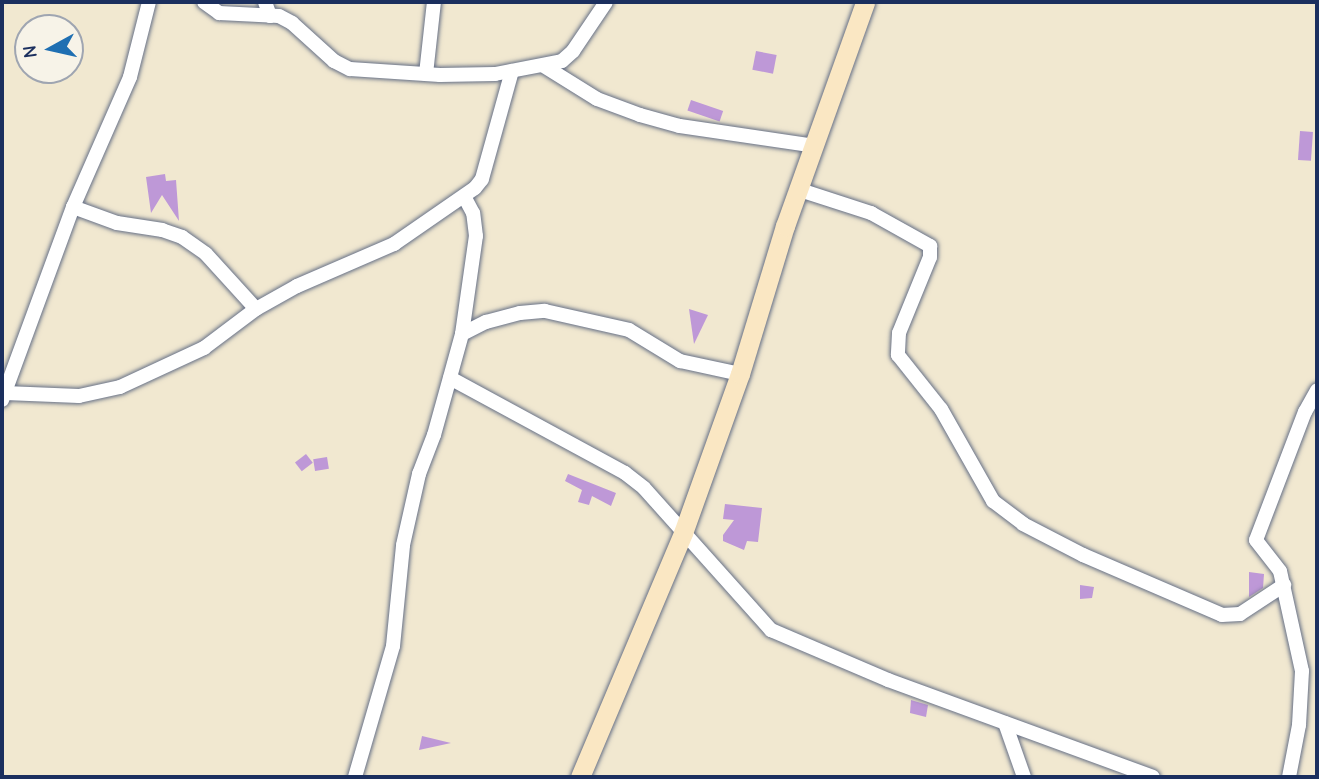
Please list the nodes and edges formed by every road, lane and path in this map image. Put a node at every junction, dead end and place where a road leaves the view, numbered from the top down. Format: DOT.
graph roads {
  1 [pos="149,2"];
  2 [pos="204,2"];
  3 [pos="434,2"];
  4 [pos="606,2"];
  5 [pos="865,2"];
  6 [pos="268,9"];
  7 [pos="544,66"];
  8 [pos="512,71"];
  9 [pos="426,74"];
  10 [pos="815,146"];
  11 [pos="800,190"];
  12 [pos="464,196"];
  13 [pos="73,207"];
  14 [pos="256,309"];
  15 [pos="463,334"];
  16 [pos="740,374"];
  17 [pos="450,378"];
  18 [pos="1317,390"];
  19 [pos="3,397"];
  20 [pos="683,533"];
  21 [pos="1284,585"];
  22 [pos="1005,723"];
  23 [pos="355,777"];
  24 [pos="580,777"];
  25 [pos="1024,777"];
  26 [pos="1153,777"];
  27 [pos="1289,777"];
  1 -- 13 [label="street"];
  2 -- 6 [label="street"];
  3 -- 9 [label="street"];
  4 -- 7 [label="street"];
  5 -- 10 [label="street"];
  6 -- 9 [label="street"];
  7 -- 8 [label="street"];
  7 -- 10 [label="street"];
  8 -- 9 [label="street"];
  8 -- 12 [label="street"];
  10 -- 11 [label="street"];
  11 -- 16 [label="street"];
  11 -- 21 [label="street"];
  12 -- 14 [label="street"];
  12 -- 15 [label="street"];
  13 -- 14 [label="street"];
  13 -- 19 [label="street"];
  14 -- 19 [label="street"];
  15 -- 16 [label="street"];
  15 -- 17 [label="street"];
  16 -- 20 [label="street"];
  17 -- 20 [label="street"];
  17 -- 23 [label="street"];
  18 -- 21 [label="street"];
  20 -- 22 [label="street"];
  20 -- 24 [label="street"];
  21 -- 27 [label="street"];
  22 -- 25 [label="street"];
  22 -- 26 [label="street"];
}
